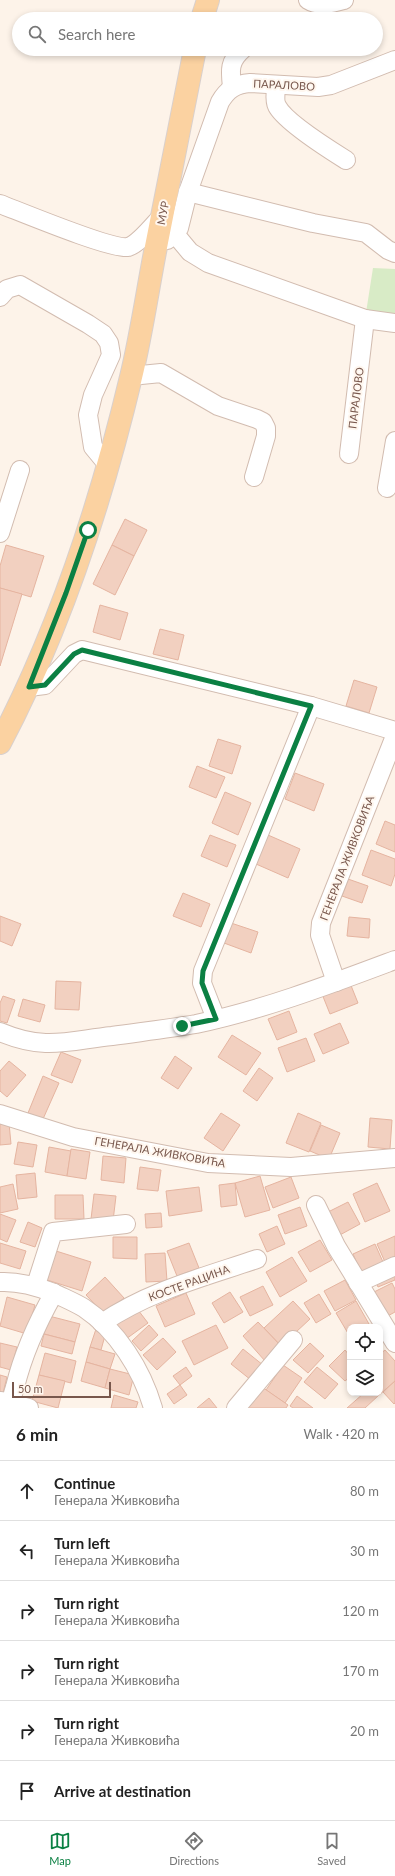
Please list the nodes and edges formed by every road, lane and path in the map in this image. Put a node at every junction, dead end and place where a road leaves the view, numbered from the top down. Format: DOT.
graph roads {
  1 [pos="208,0"];
  2 [pos="308,0"];
  3 [pos="344,0"];
  4 [pos="204,12"];
  5 [pos="194,56"];
  6 [pos="236,56"];
  7 [pos="395,60"];
  8 [pos="276,84"];
  9 [pos="232,87"];
  10 [pos="346,160"];
  11 [pos="188,192"];
  12 [pos="0,204"];
  13 [pos="162,216"];
  14 [pos="166,238"];
  15 [pos="395,252"];
  16 [pos="0,298"];
  17 [pos="365,319"];
  18 [pos="395,323"];
  19 [pos="131,376"];
  20 [pos="395,442"];
  21 [pos="349,454"];
  22 [pos="107,464"];
  23 [pos="20,470"];
  24 [pos="254,477"];
  25 [pos="387,488"];
  26 [pos="0,533"];
  27 [pos="29,687"];
  28 [pos="311,706"];
  29 [pos="395,731"];
  30 [pos="395,736"];
  31 [pos="0,743"];
  32 [pos="395,960"];
  33 [pos="336,982"];
  34 [pos="216,1019"];
  35 [pos="0,1032"];
  36 [pos="0,1114"];
  37 [pos="395,1158"];
  38 [pos="316,1205"];
  39 [pos="126,1224"];
  40 [pos="258,1259"];
  41 [pos="395,1266"];
  42 [pos="0,1282"];
  43 [pos="358,1283"];
  44 [pos="36,1285"];
  45 [pos="54,1293"];
  46 [pos="102,1323"];
  47 [pos="293,1340"];
  48 [pos="395,1343"];
  49 [pos="7,1404"];
  50 [pos="29,1408"];
  51 [pos="152,1408"];
  52 [pos="236,1408"];
  1 -- 4 [label="main road"];
  2 -- 3 [label="street"];
  5 -- 13 [label="main road, МУР"];
  6 -- 9 [label="street"];
  7 -- 8 [label="street, ПАРАЛОВО"];
  8 -- 9 [label="street, ПАРАЛОВО"];
  8 -- 10 [label="street"];
  9 -- 11 [label="street"];
  11 -- 14 [label="street"];
  11 -- 15 [label="street"];
  12 -- 13 [label="street"];
  13 -- 14 [label="main road, МУР"];
  14 -- 17 [label="street"];
  14 -- 19 [label="main road, МУР"];
  16 -- 22 [label="street"];
  17 -- 18 [label="street"];
  17 -- 21 [label="street, ПАРАЛОВО"];
  19 -- 22 [label="main road, МУР"];
  19 -- 24 [label="street"];
  20 -- 25 [label="street"];
  22 -- 27 [label="main road"];
  23 -- 26 [label="street"];
  27 -- 28 [label="street"];
  27 -- 31 [label="main road"];
  28 -- 29 [label="street"];
  28 -- 34 [label="street"];
  30 -- 33 [label="street, ГЕНЕРАЛА ЖИВКОВИЋА"];
  32 -- 33 [label="street"];
  33 -- 34 [label="street"];
  34 -- 35 [label="street"];
  36 -- 37 [label="street, ГЕНЕРАЛА ЖИВКОВИЋА"];
  38 -- 43 [label="street"];
  39 -- 44 [label="street"];
  40 -- 46 [label="street, КОСТЕ РАЦИНА"];
  41 -- 43 [label="street"];
  42 -- 44 [label="street"];
  43 -- 48 [label="street"];
  44 -- 45 [label="street"];
  45 -- 46 [label="street"];
  45 -- 49 [label="street"];
  46 -- 51 [label="street"];
  47 -- 52 [label="street"];
  49 -- 50 [label="street"];
}
